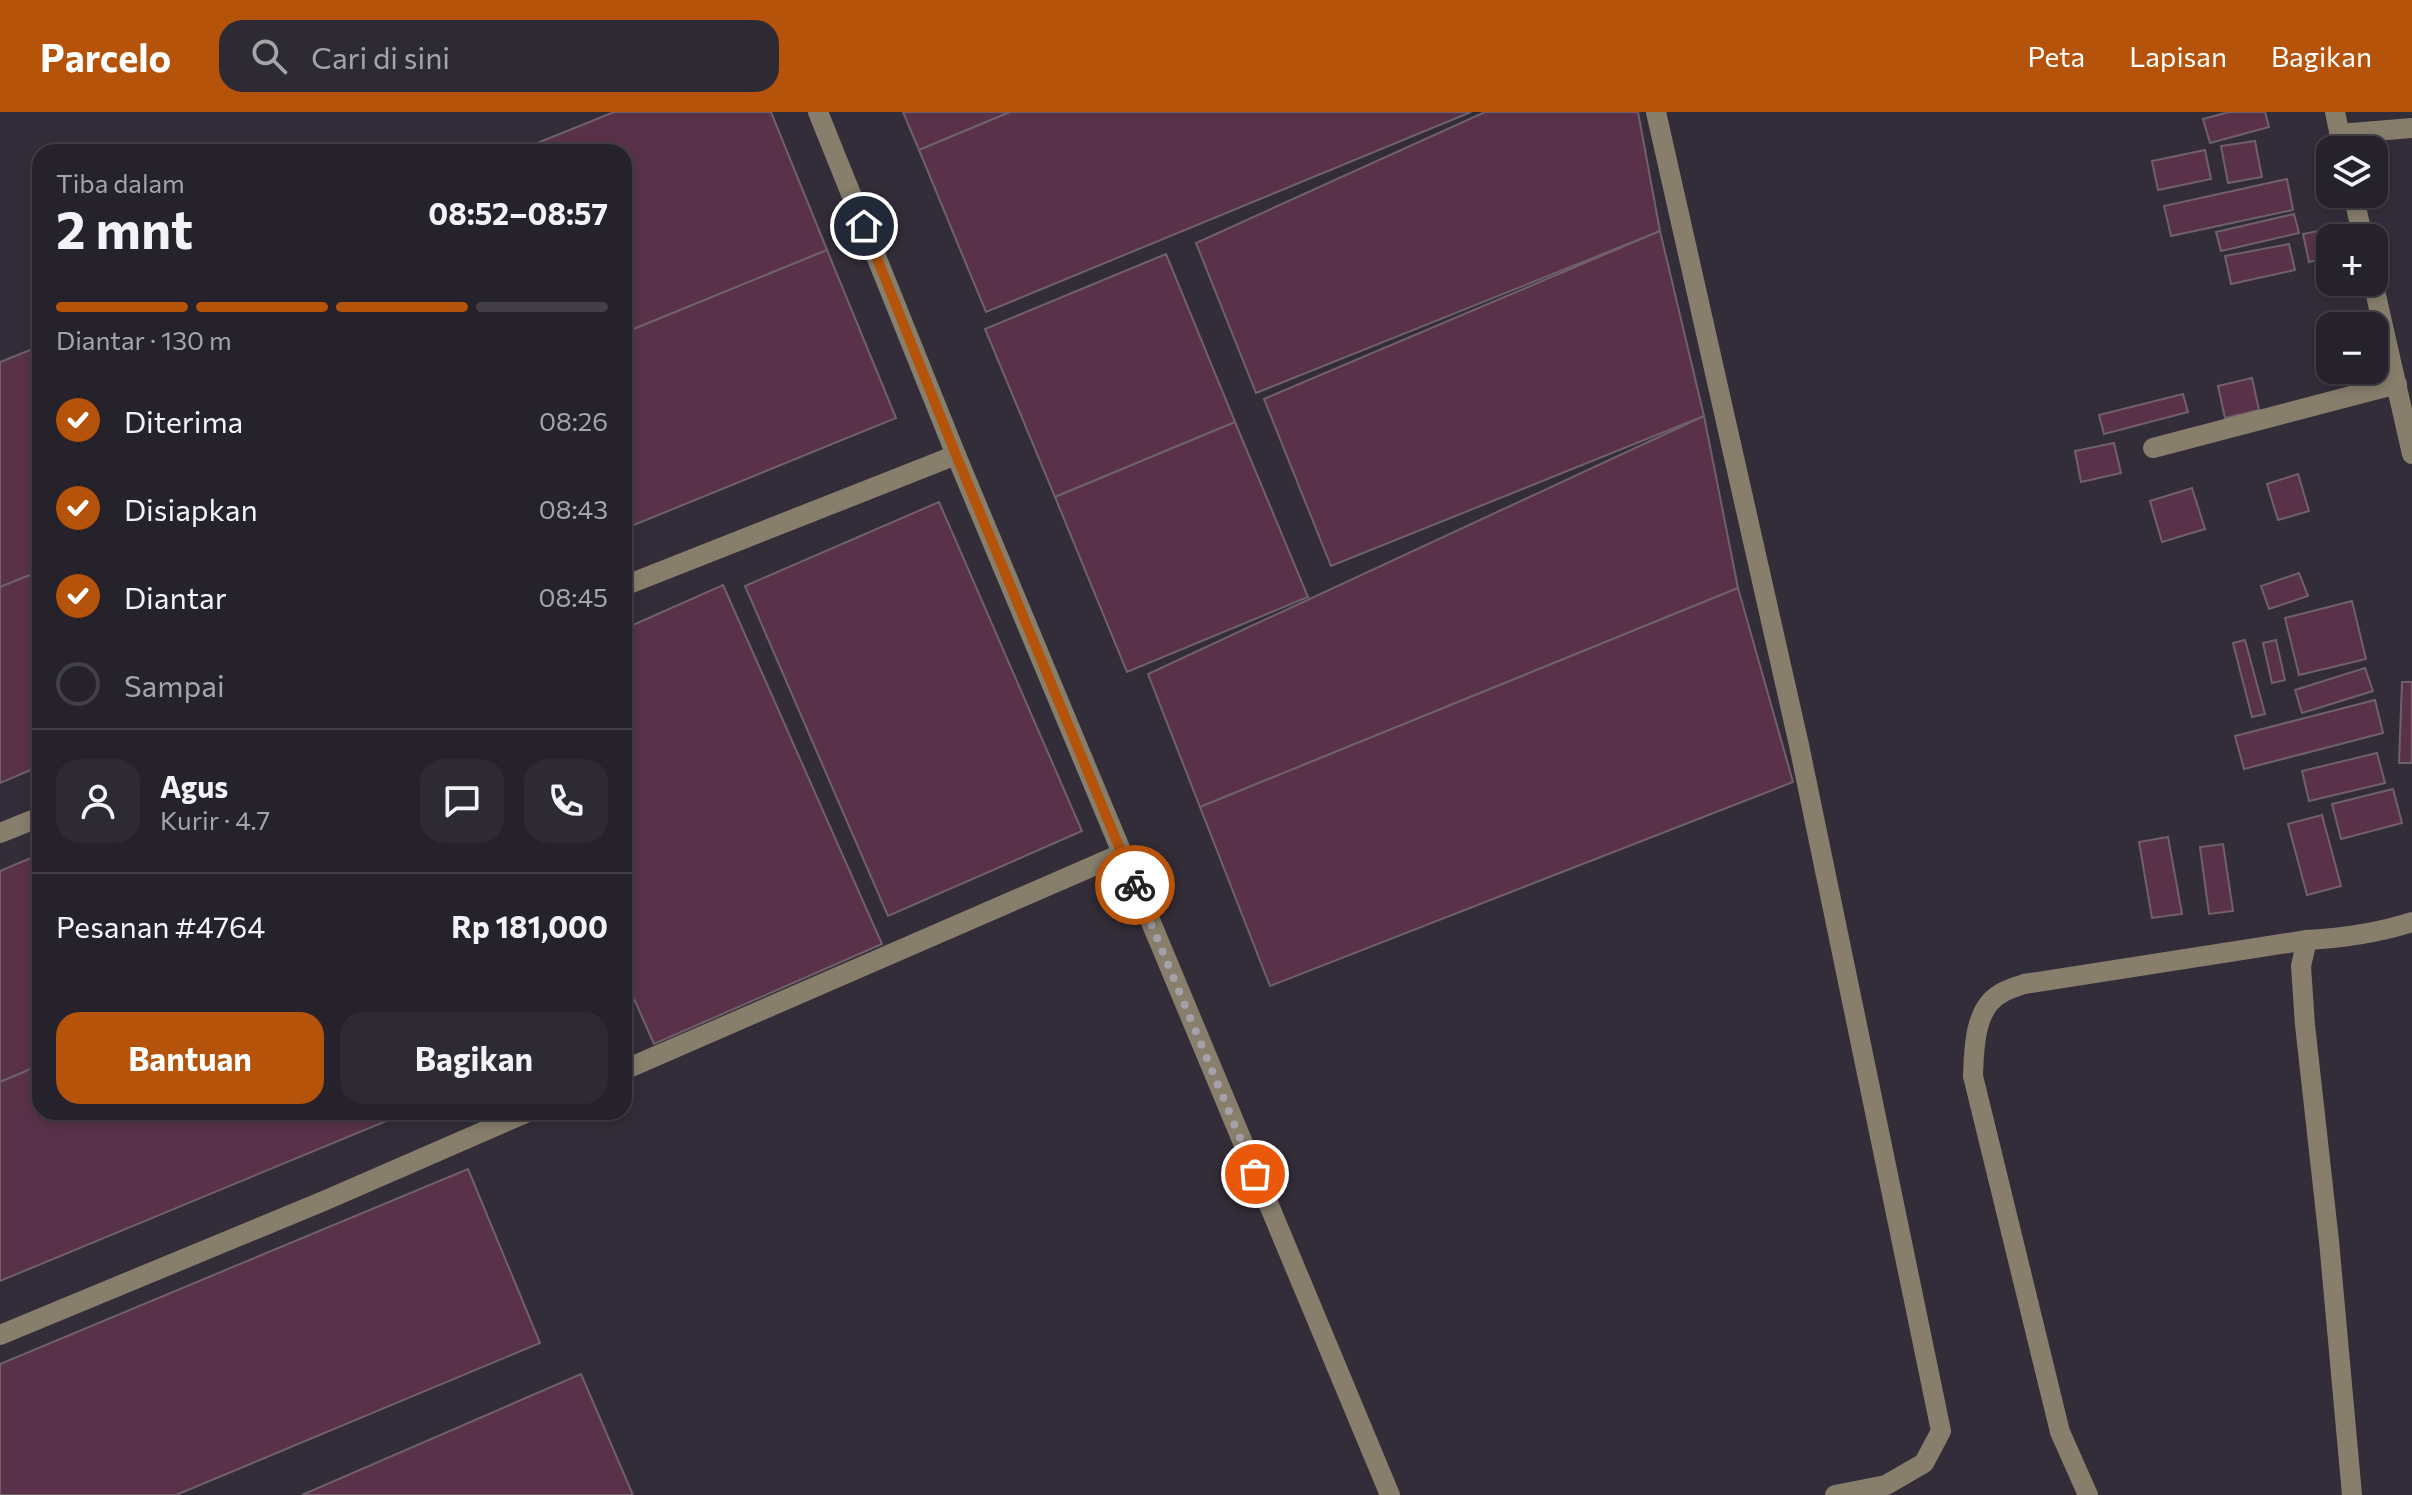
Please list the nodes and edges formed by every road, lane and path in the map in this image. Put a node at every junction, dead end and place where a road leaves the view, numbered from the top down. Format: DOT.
graph roads {
  1 [pos="818,112"];
  2 [pos="1656,112"];
  3 [pos="2335,112"];
  4 [pos="2412,128"];
  5 [pos="2340,136"];
  6 [pos="2371,136"];
  7 [pos="2376,296"];
  8 [pos="2397,384"];
  9 [pos="2153,448"];
  10 [pos="2412,454"];
  11 [pos="956,455"];
  12 [pos="632,583"];
  13 [pos="32,820"];
  14 [pos="0,833"];
  15 [pos="1121,854"];
  16 [pos="2412,922"];
  17 [pos="2307,940"];
  18 [pos="632,1067"];
  19 [pos="510,1120"];
  20 [pos="0,1335"];
  21 [pos="1390,1495"];
  22 [pos="1835,1495"];
  23 [pos="2088,1495"];
  24 [pos="2352,1495"];
  1 -- 11 [label="street"];
  2 -- 22 [label="street"];
  3 -- 5 [label="street"];
  4 -- 6 [label="street"];
  7 -- 8 [label="street"];
  8 -- 9 [label="street"];
  8 -- 10 [label="street"];
  11 -- 12 [label="street"];
  11 -- 15 [label="street"];
  13 -- 14 [label="street"];
  15 -- 18 [label="street"];
  15 -- 21 [label="street"];
  16 -- 17 [label="street"];
  17 -- 23 [label="street"];
  17 -- 24 [label="street"];
  19 -- 20 [label="street"];
}
